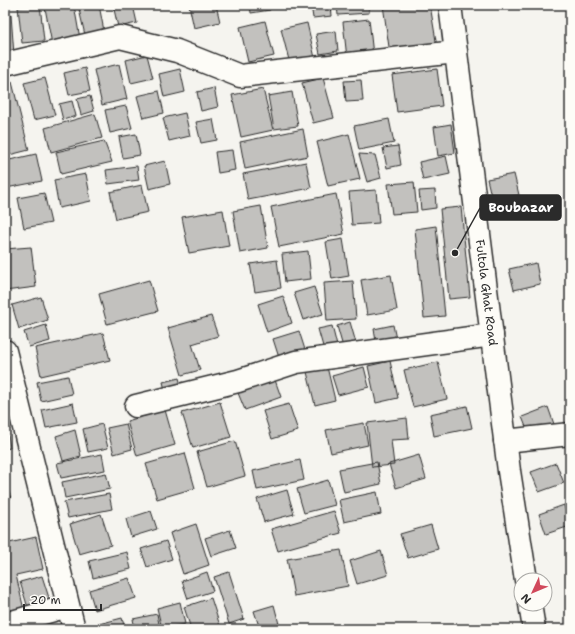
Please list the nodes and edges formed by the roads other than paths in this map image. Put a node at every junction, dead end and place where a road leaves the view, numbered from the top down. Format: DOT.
graph roads {
  1 [pos="450,5"];
  2 [pos="456,52"];
  3 [pos="5,64"];
  4 [pos="492,336"];
  5 [pos="5,351"];
  6 [pos="136,406"];
  7 [pos="570,434"];
  8 [pos="506,441"];
  9 [pos="525,572"];
  10 [pos="68,606"];
  11 [pos="531,612"];
  12 [pos="5,624"];
  13 [pos="74,629"];
  14 [pos="534,629"];
  1 -- 2 [label="street, Fultola Ghat Road"];
  2 -- 3 [label="street"];
  2 -- 4 [label="street, Fultola Ghat Road"];
  4 -- 6 [label="street"];
  4 -- 8 [label="street, Fultola Ghat Road"];
  5 -- 10 [label="street"];
  7 -- 8 [label="street"];
  8 -- 9 [label="street, Fultola Ghat Road"];
  10 -- 12 [label="street"];
  10 -- 13 [label="street"];
  11 -- 14 [label="street"];
}
